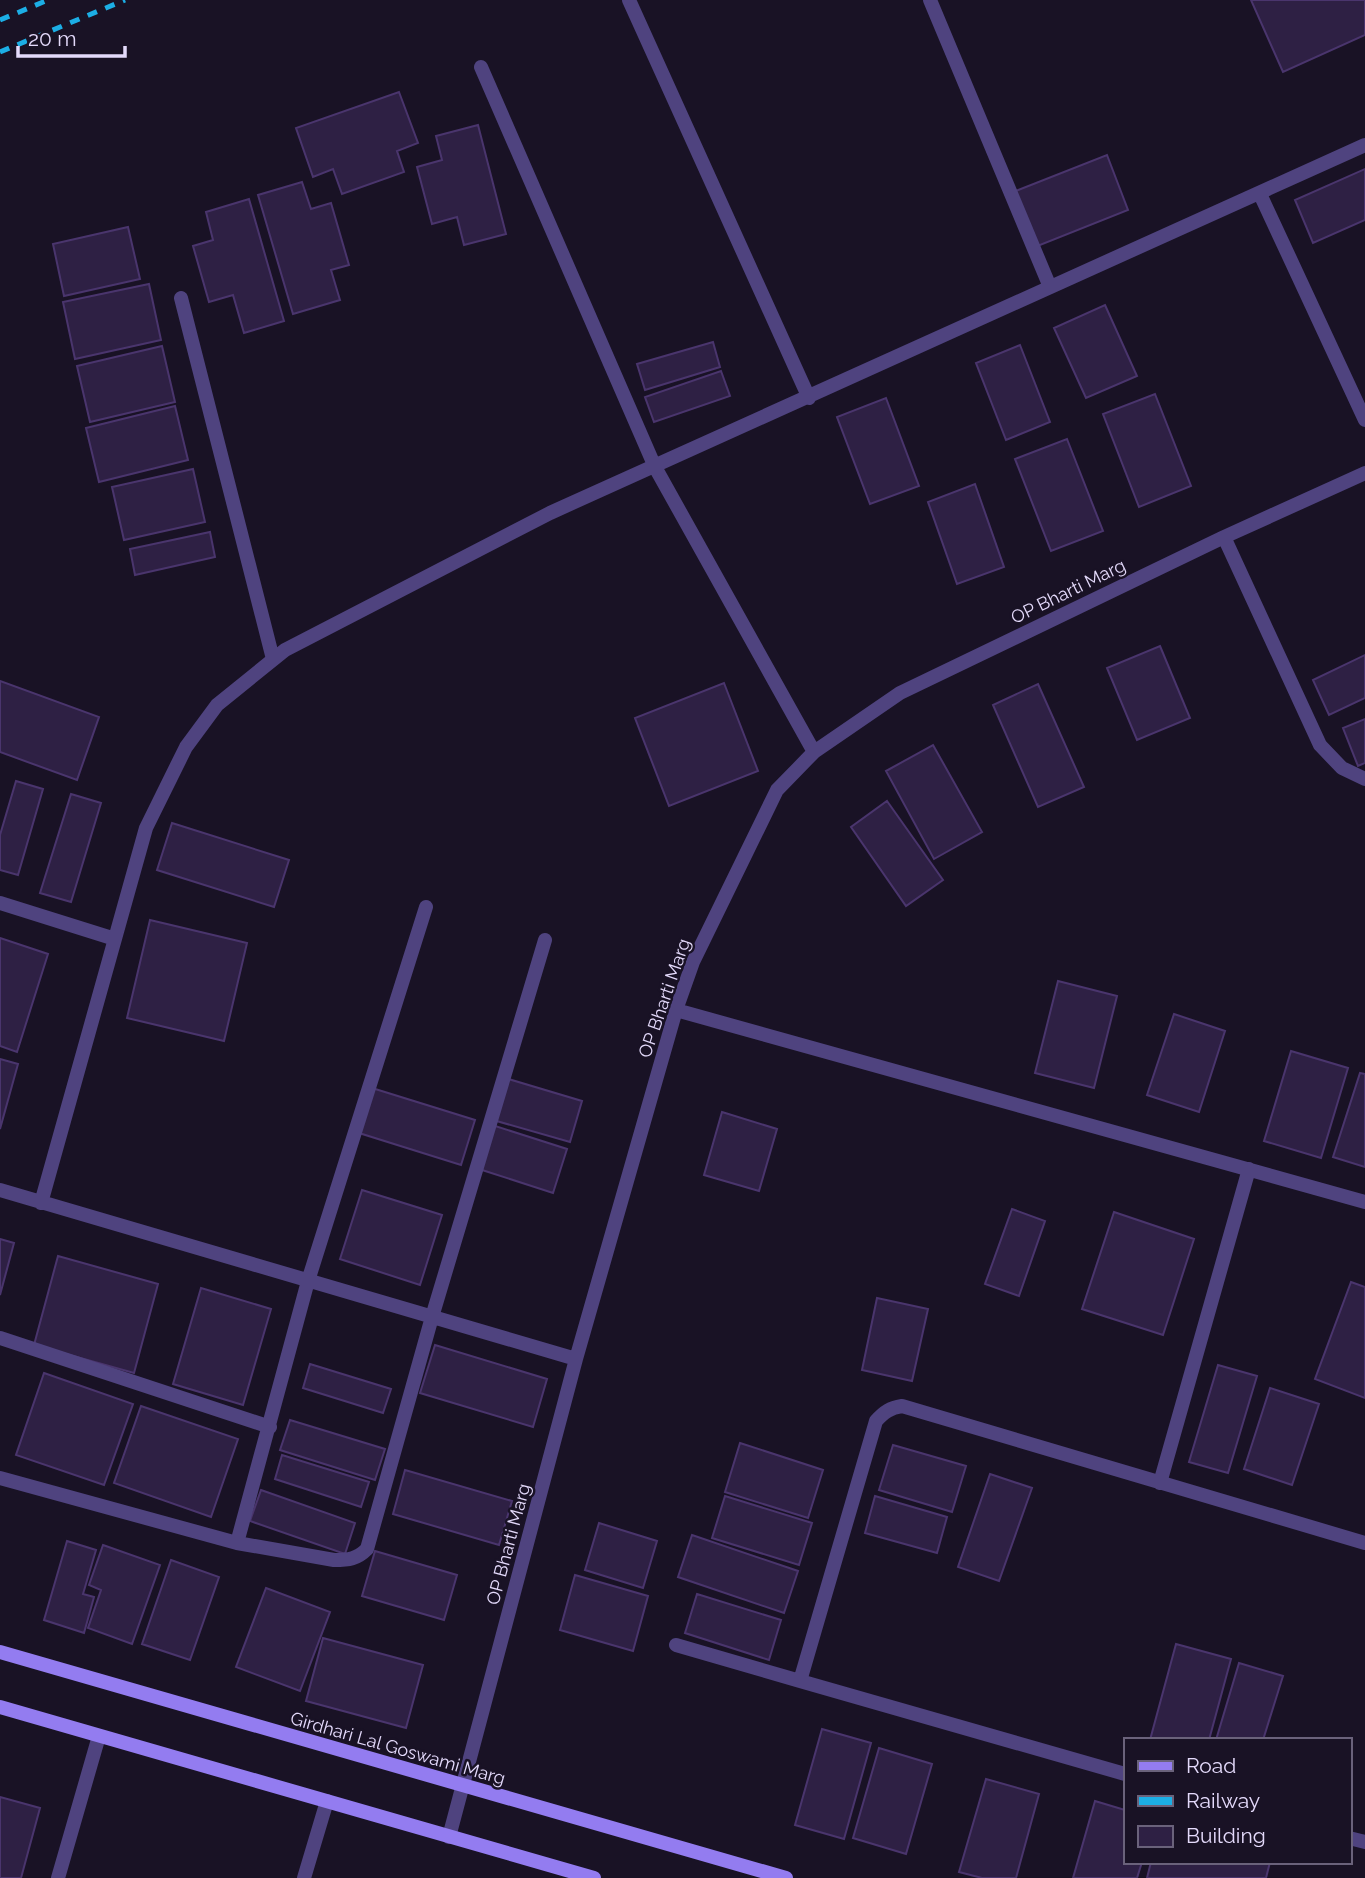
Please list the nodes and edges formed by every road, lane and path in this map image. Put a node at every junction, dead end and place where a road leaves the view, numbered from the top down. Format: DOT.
graph roads {
  1 [pos="629,0"];
  2 [pos="930,0"];
  3 [pos="481,67"];
  4 [pos="1365,145"];
  5 [pos="1260,194"];
  6 [pos="1050,287"];
  7 [pos="181,298"];
  8 [pos="809,398"];
  9 [pos="1365,421"];
  10 [pos="655,467"];
  11 [pos="1365,473"];
  12 [pos="1224,537"];
  13 [pos="273,659"];
  14 [pos="814,752"];
  15 [pos="1365,779"];
  16 [pos="0,904"];
  17 [pos="426,907"];
  18 [pos="115,939"];
  19 [pos="545,940"];
  20 [pos="677,1010"];
  21 [pos="1249,1169"];
  22 [pos="0,1191"];
  23 [pos="1365,1202"];
  24 [pos="41,1203"];
  25 [pos="309,1281"];
  26 [pos="432,1317"];
  27 [pos="0,1338"];
  28 [pos="576,1359"];
  29 [pos="270,1427"];
  30 [pos="0,1478"];
  31 [pos="1160,1483"];
  32 [pos="237,1543"];
  33 [pos="1365,1543"];
  34 [pos="676,1645"];
  35 [pos="0,1652"];
  36 [pos="800,1681"];
  37 [pos="0,1707"];
  38 [pos="99,1736"];
  39 [pos="1124,1774"];
  40 [pos="464,1787"];
  41 [pos="327,1801"];
  42 [pos="449,1837"];
  43 [pos="58,1878"];
  44 [pos="304,1878"];
  45 [pos="594,1878"];
  46 [pos="786,1878"];
  1 -- 8 [label="street"];
  2 -- 6 [label="street"];
  3 -- 10 [label="street"];
  4 -- 5 [label="street"];
  5 -- 6 [label="street"];
  5 -- 9 [label="street"];
  6 -- 8 [label="street"];
  7 -- 13 [label="street"];
  8 -- 10 [label="street"];
  10 -- 13 [label="street"];
  10 -- 14 [label="street"];
  11 -- 12 [label="street, OP Bharti Marg"];
  12 -- 14 [label="street, OP Bharti Marg"];
  12 -- 15 [label="street"];
  13 -- 18 [label="street"];
  14 -- 20 [label="street, OP Bharti Marg"];
  16 -- 18 [label="street"];
  17 -- 25 [label="street"];
  18 -- 24 [label="street"];
  19 -- 26 [label="street"];
  20 -- 21 [label="street"];
  20 -- 28 [label="street, OP Bharti Marg"];
  21 -- 23 [label="street"];
  21 -- 31 [label="street"];
  22 -- 24 [label="street"];
  24 -- 25 [label="street"];
  25 -- 26 [label="street"];
  25 -- 29 [label="street"];
  26 -- 28 [label="street"];
  26 -- 32 [label="street"];
  27 -- 29 [label="street"];
  28 -- 40 [label="street, OP Bharti Marg"];
  29 -- 32 [label="street"];
  30 -- 32 [label="street"];
  31 -- 33 [label="street"];
  31 -- 36 [label="street"];
  34 -- 36 [label="street"];
  35 -- 40 [label="main road, Girdhari Lal Goswami Marg"];
  36 -- 39 [label="street"];
  37 -- 38 [label="main road"];
  38 -- 41 [label="main road"];
  38 -- 43 [label="street"];
  40 -- 42 [label="street, OP Bharti Marg"];
  40 -- 46 [label="main road, Girdhari Lal Goswami Marg"];
  41 -- 42 [label="main road"];
  41 -- 44 [label="street"];
  42 -- 45 [label="main road"];
}
